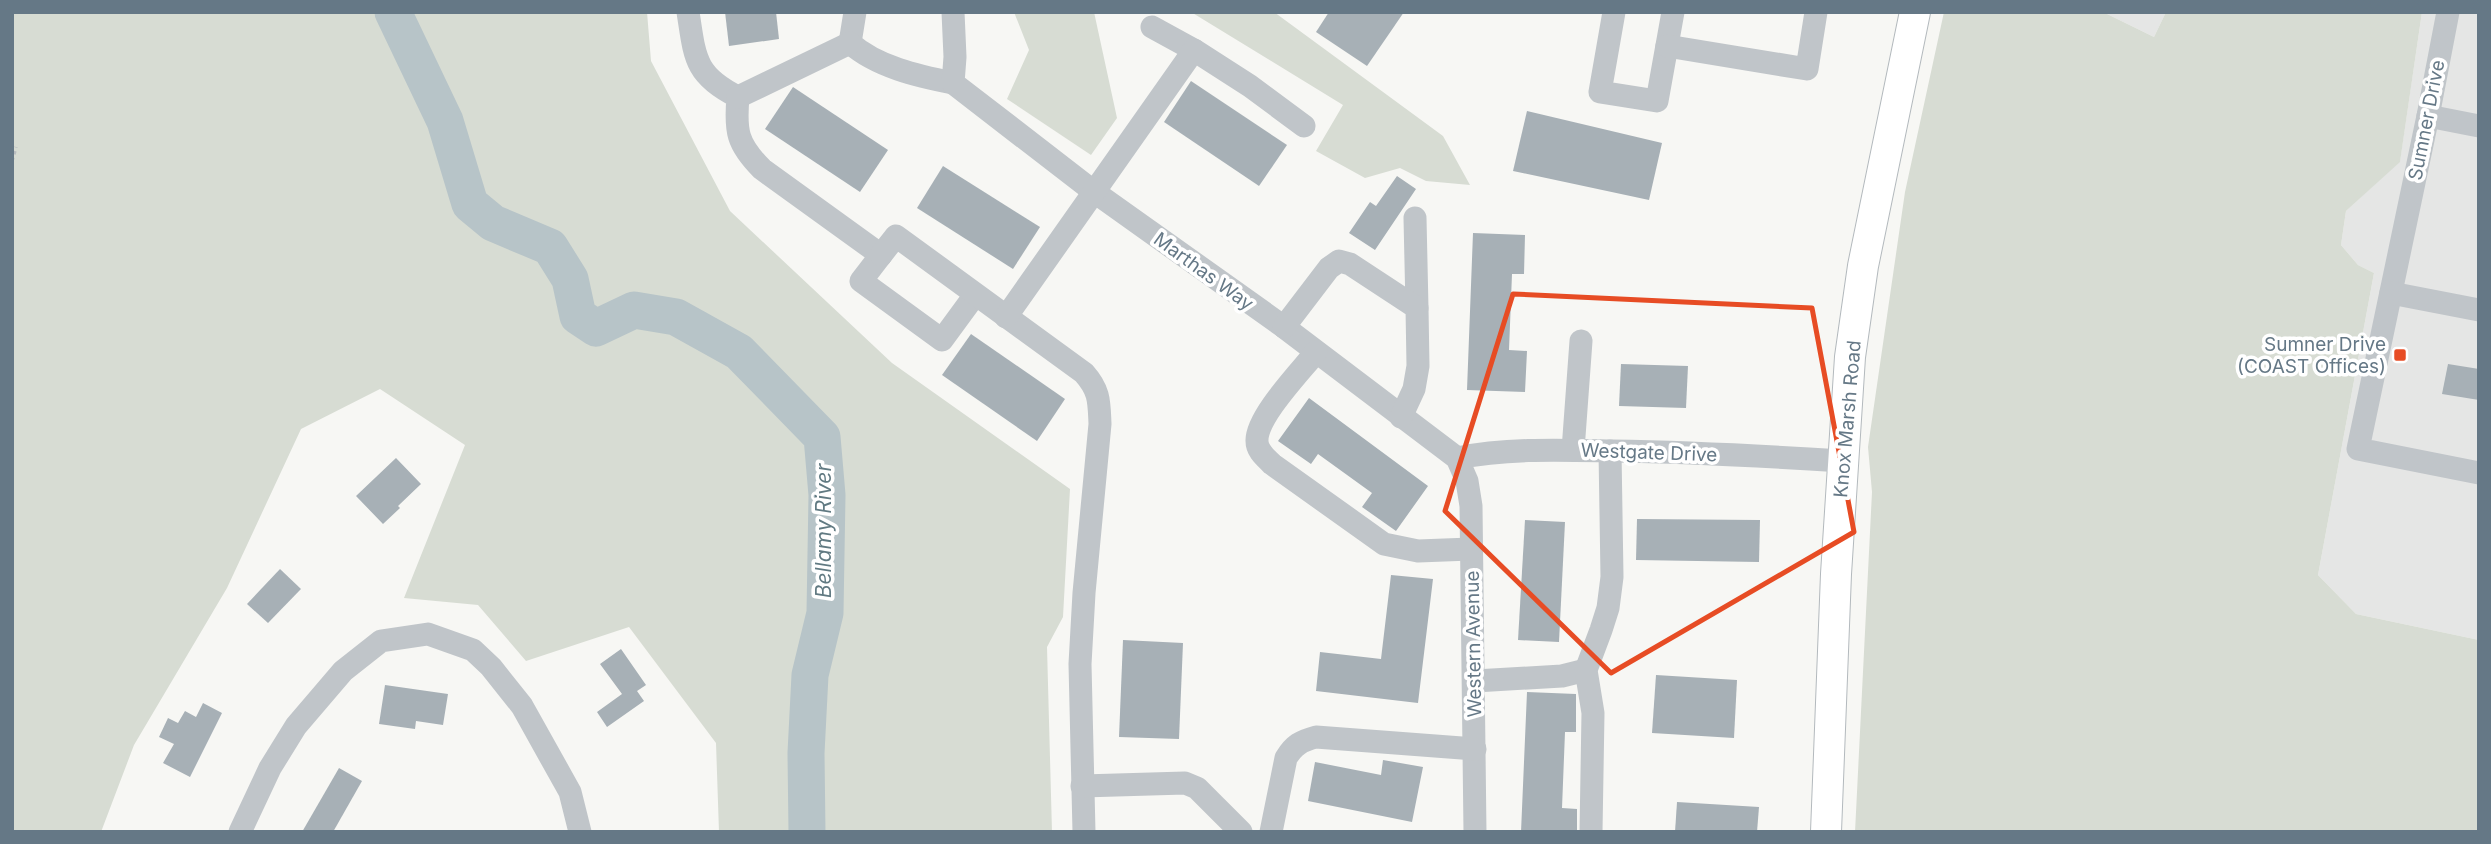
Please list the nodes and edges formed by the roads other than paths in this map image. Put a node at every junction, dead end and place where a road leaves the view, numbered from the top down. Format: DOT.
graph roads {
  1 [pos="688,12"];
  2 [pos="855,12"];
  3 [pos="953,12"];
  4 [pos="1614,12"];
  5 [pos="1673,12"];
  6 [pos="1816,12"];
  7 [pos="1915,12"];
  8 [pos="2448,12"];
  9 [pos="1152,27"];
  10 [pos="850,43"];
  11 [pos="1667,46"];
  12 [pos="1194,50"];
  13 [pos="953,83"];
  14 [pos="738,97"];
  15 [pos="2428,117"];
  16 [pos="1304,126"];
  17 [pos="2479,126"];
  18 [pos="1093,191"];
  19 [pos="1415,218"];
  20 [pos="881,255"];
  21 [pos="2391,292"];
  22 [pos="975,295"];
  23 [pos="1417,308"];
  24 [pos="2479,310"];
  25 [pos="1006,317"];
  26 [pos="1284,327"];
  27 [pos="1581,341"];
  28 [pos="1316,352"];
  29 [pos="1401,418"];
  30 [pos="1573,450"];
  31 [pos="1610,451"];
  32 [pos="1457,458"];
  33 [pos="1842,461"];
  34 [pos="2479,473"];
  35 [pos="1471,550"];
  36 [pos="1586,670"];
  37 [pos="1475,681"];
  38 [pos="1475,749"];
  39 [pos="1082,786"];
  40 [pos="240,832"];
  41 [pos="580,832"];
  42 [pos="1084,832"];
  43 [pos="1241,832"];
  44 [pos="1271,832"];
  45 [pos="1475,832"];
  46 [pos="1591,832"];
  47 [pos="1826,832"];
  1 -- 14 [label="street"];
  2 -- 10 [label="street"];
  3 -- 13 [label="street"];
  4 -- 11 [label="street"];
  5 -- 11 [label="street"];
  6 -- 11 [label="street"];
  7 -- 33 [label="main road, Knox Marsh Road"];
  8 -- 15 [label="street, Sumner Drive"];
  9 -- 12 [label="street"];
  10 -- 13 [label="street, Marthas Way"];
  10 -- 14 [label="street"];
  12 -- 16 [label="street"];
  12 -- 18 [label="street"];
  13 -- 18 [label="street, Marthas Way"];
  14 -- 20 [label="street"];
  15 -- 17 [label="street"];
  15 -- 21 [label="street, Sumner Drive"];
  18 -- 25 [label="street"];
  18 -- 26 [label="street, Marthas Way"];
  19 -- 23 [label="street"];
  20 -- 22 [label="street"];
  20 -- 22 [label="street"];
  21 -- 24 [label="street"];
  21 -- 34 [label="street, Sumner Drive"];
  22 -- 25 [label="street"];
  23 -- 26 [label="street"];
  23 -- 29 [label="street"];
  25 -- 39 [label="street"];
  26 -- 28 [label="street, Marthas Way"];
  27 -- 30 [label="street"];
  28 -- 29 [label="street, Marthas Way"];
  28 -- 35 [label="street"];
  29 -- 32 [label="street, Marthas Way"];
  30 -- 31 [label="street, Westgate Drive"];
  30 -- 32 [label="street, Westgate Drive"];
  31 -- 33 [label="street, Westgate Drive"];
  31 -- 36 [label="street"];
  32 -- 35 [label="street, Western Avenue"];
  33 -- 47 [label="main road, Knox Marsh Road"];
  35 -- 37 [label="street, Western Avenue"];
  36 -- 37 [label="street"];
  36 -- 46 [label="street"];
  37 -- 38 [label="street, Western Avenue"];
  38 -- 44 [label="street"];
  38 -- 45 [label="street, Western Avenue"];
  39 -- 42 [label="street"];
  39 -- 43 [label="street"];
  40 -- 41 [label="street"];
}
